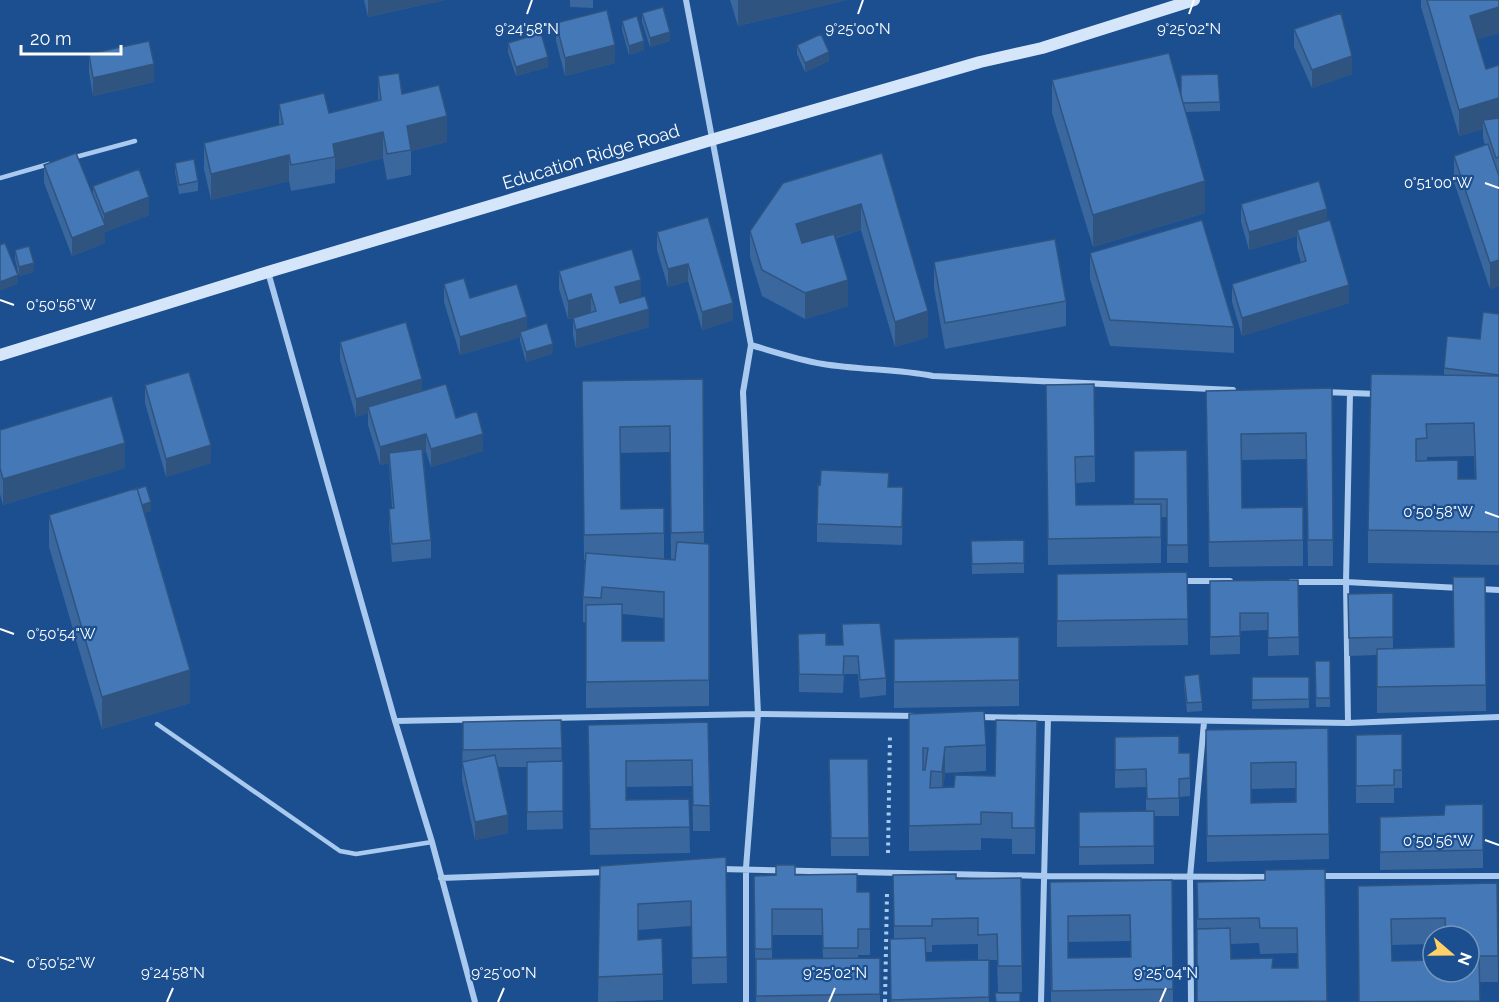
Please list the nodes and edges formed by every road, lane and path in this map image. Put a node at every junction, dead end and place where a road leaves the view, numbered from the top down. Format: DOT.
graph roads {
  1 [pos="686,0"];
  2 [pos="1194,0"];
  3 [pos="711,140"];
  4 [pos="135,141"];
  5 [pos="67,159"];
  6 [pos="56,162"];
  7 [pos="0,178"];
  8 [pos="268,272"];
  9 [pos="751,345"];
  10 [pos="0,355"];
  11 [pos="1236,390"];
  12 [pos="1316,392"];
  13 [pos="1350,393"];
  14 [pos="1384,394"];
  15 [pos="1176,581"];
  16 [pos="1233,581"];
  17 [pos="1278,582"];
  18 [pos="1346,582"];
  19 [pos="1464,588"];
  20 [pos="1476,589"];
  21 [pos="1499,590"];
  22 [pos="758,714"];
  23 [pos="924,716"];
  24 [pos="969,717"];
  25 [pos="1499,717"];
  26 [pos="1048,718"];
  27 [pos="395,721"];
  28 [pos="1204,722"];
  29 [pos="1348,723"];
  30 [pos="157,724"];
  31 [pos="432,842"];
  32 [pos="747,868"];
  33 [pos="711,869"];
  34 [pos="617,872"];
  35 [pos="1046,876"];
  36 [pos="1281,876"];
  37 [pos="1315,876"];
  38 [pos="1499,876"];
  39 [pos="441,878"];
  40 [pos="1190,878"];
  41 [pos="475,1002"];
  42 [pos="746,1002"];
  43 [pos="1041,1002"];
  44 [pos="1191,1002"];
  1 -- 3 [label="street"];
  2 -- 3 [label="street, Education Ridge Road"];
  3 -- 8 [label="street, Education Ridge Road"];
  3 -- 9 [label="street"];
  4 -- 5 [label="lane"];
  6 -- 7 [label="lane"];
  8 -- 10 [label="street, Education Ridge Road"];
  8 -- 27 [label="street"];
  9 -- 11 [label="street"];
  9 -- 22 [label="street"];
  12 -- 13 [label="street"];
  13 -- 14 [label="street"];
  13 -- 18 [label="street"];
  15 -- 16 [label="street"];
  17 -- 18 [label="street"];
  18 -- 19 [label="street"];
  18 -- 29 [label="street"];
  20 -- 21 [label="street"];
  22 -- 23 [label="street"];
  22 -- 27 [label="street"];
  22 -- 32 [label="street"];
  24 -- 26 [label="street"];
  25 -- 29 [label="street"];
  26 -- 28 [label="street"];
  26 -- 35 [label="street"];
  27 -- 31 [label="street"];
  28 -- 29 [label="street"];
  28 -- 40 [label="street"];
  30 -- 31 [label="lane"];
  31 -- 39 [label="street"];
  32 -- 33 [label="street"];
  32 -- 35 [label="street"];
  32 -- 42 [label="street"];
  34 -- 39 [label="street"];
  35 -- 40 [label="street"];
  35 -- 43 [label="street"];
  36 -- 40 [label="street"];
  37 -- 38 [label="street"];
  39 -- 41 [label="street"];
  40 -- 44 [label="street"];
}
